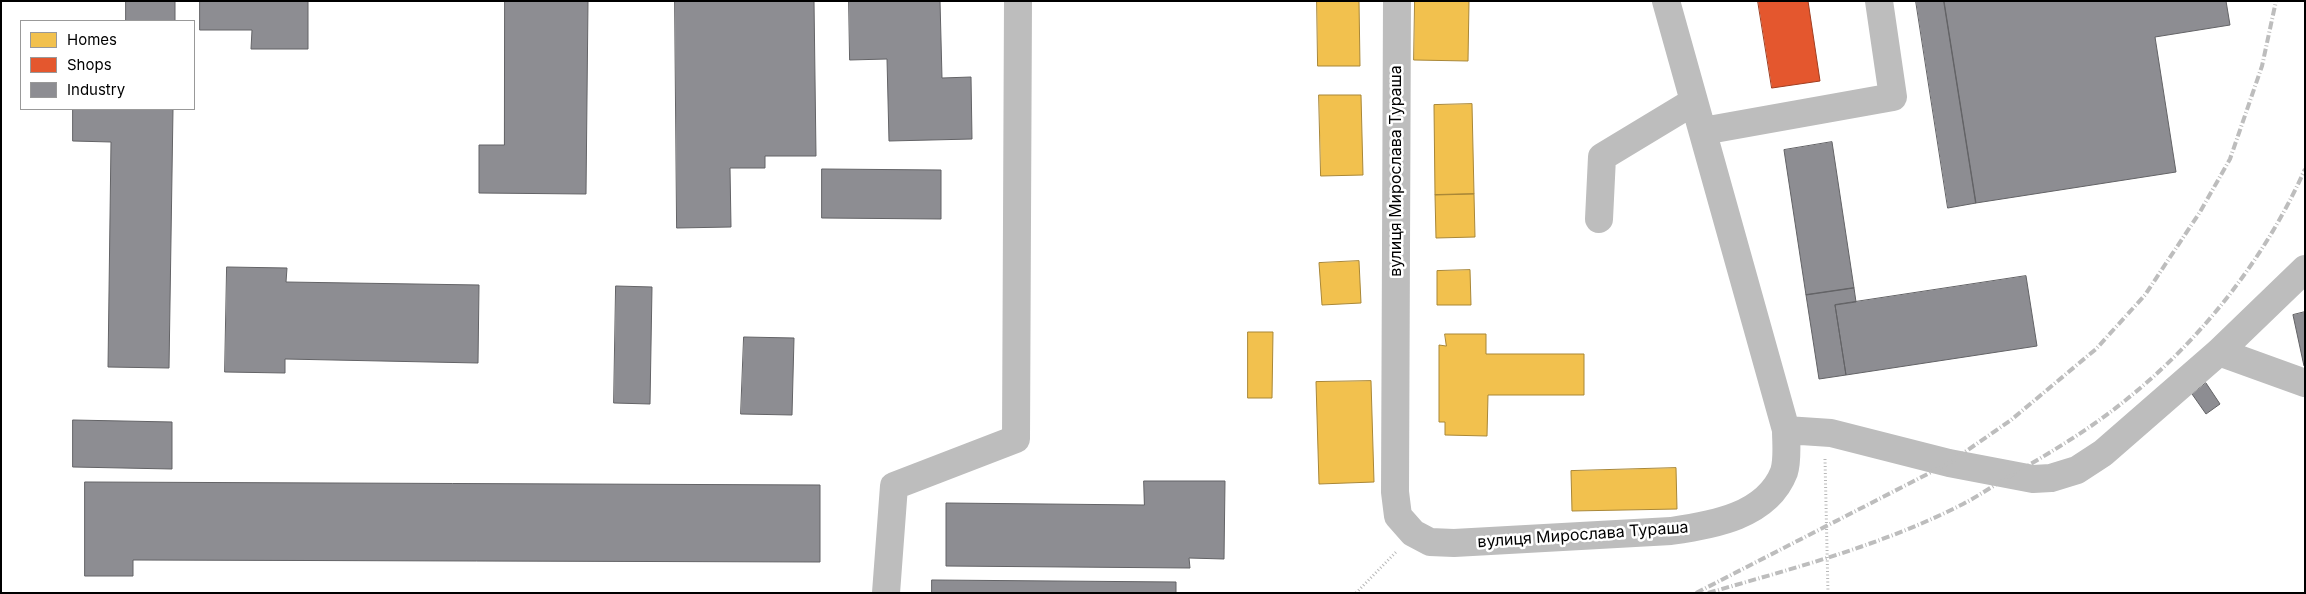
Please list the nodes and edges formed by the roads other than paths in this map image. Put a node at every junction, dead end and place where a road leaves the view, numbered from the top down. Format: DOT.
graph roads {
  1 [pos="1018,1"];
  2 [pos="1397,1"];
  3 [pos="1666,1"];
  4 [pos="1879,1"];
  5 [pos="1693,102"];
  6 [pos="1703,131"];
  7 [pos="1599,219"];
  8 [pos="2305,269"];
  9 [pos="2219,352"];
  10 [pos="2305,383"];
  11 [pos="1786,430"];
  12 [pos="886,593"];
  1 -- 12 [label="street"];
  2 -- 11 [label="street, вулиця Мирослава Тураша"];
  3 -- 5 [label="street, вулиця Мирослава Тураша"];
  4 -- 6 [label="street"];
  5 -- 6 [label="street, вулиця Мирослава Тураша"];
  5 -- 7 [label="street"];
  6 -- 11 [label="street, вулиця Мирослава Тураша"];
  8 -- 9 [label="street"];
  9 -- 10 [label="street"];
  9 -- 11 [label="street"];
}
